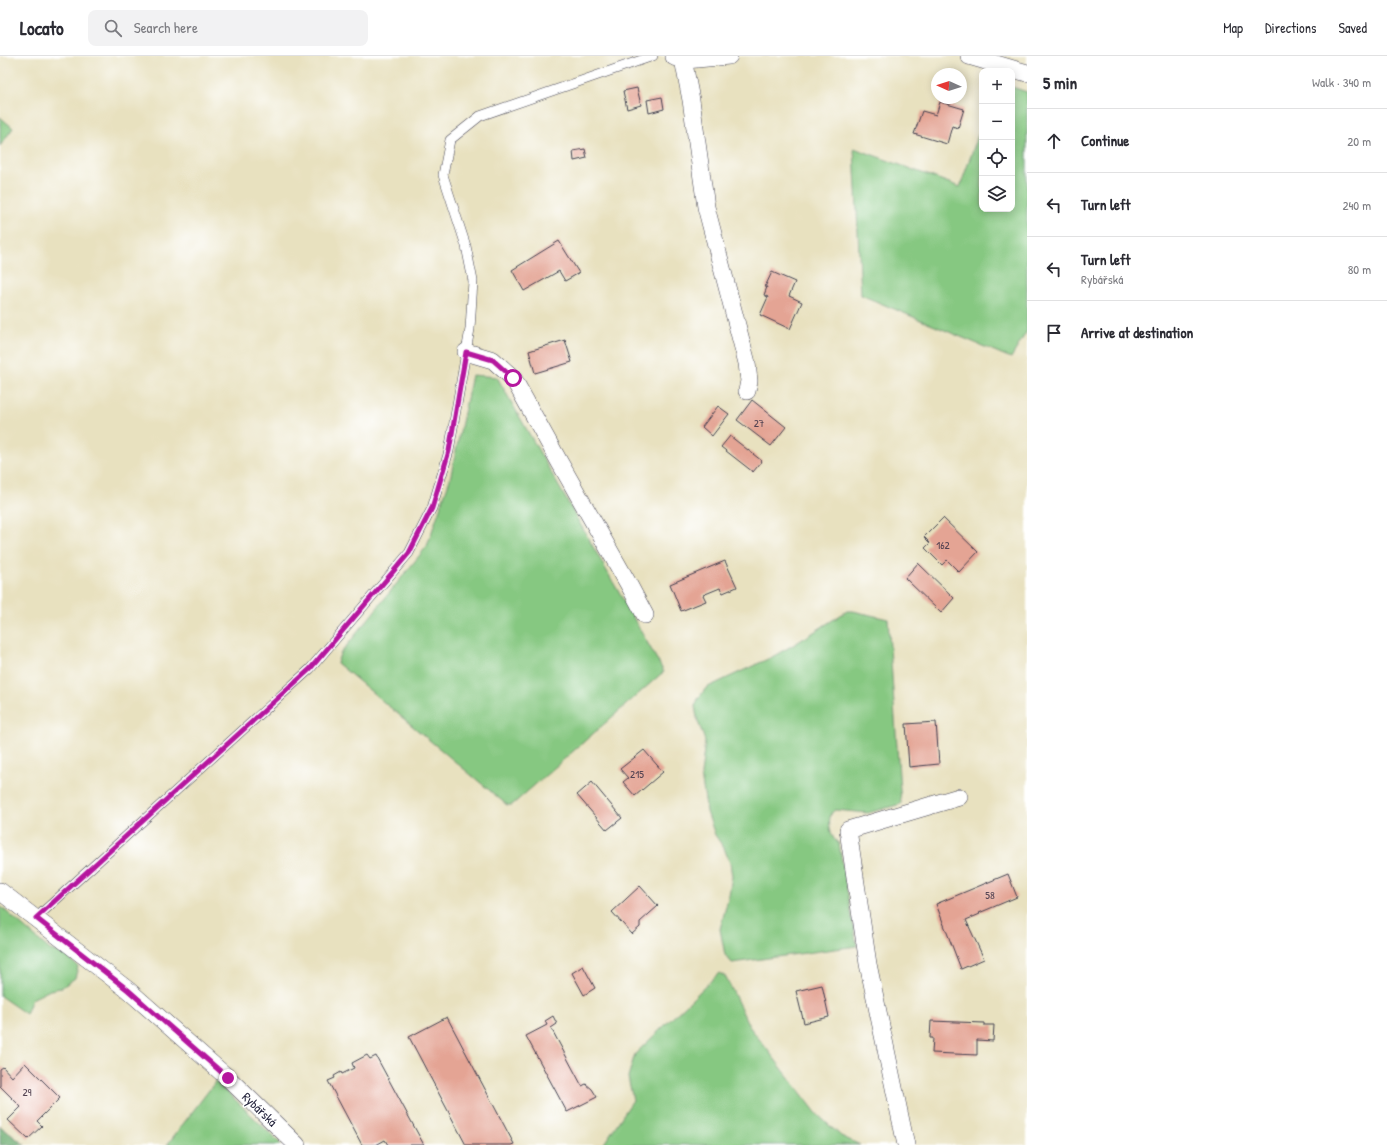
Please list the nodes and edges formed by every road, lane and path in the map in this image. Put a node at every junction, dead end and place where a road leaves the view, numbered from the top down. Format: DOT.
graph roads {
  1 [pos="653,56"];
  2 [pos="729,56"];
  3 [pos="969,56"];
  4 [pos="678,58"];
  5 [pos="1027,73"];
  6 [pos="466,352"];
  7 [pos="748,391"];
  8 [pos="645,615"];
  9 [pos="959,798"];
  10 [pos="0,891"];
  11 [pos="36,918"];
  12 [pos="297,1145"];
  13 [pos="906,1145"];
  1 -- 6 [label="lane"];
  2 -- 4 [label="street"];
  3 -- 5 [label="street"];
  4 -- 7 [label="street"];
  6 -- 8 [label="street"];
  6 -- 11 [label="lane"];
  9 -- 13 [label="street"];
  10 -- 11 [label="street, Rybářská"];
  11 -- 12 [label="street, Rybářská"];
}
